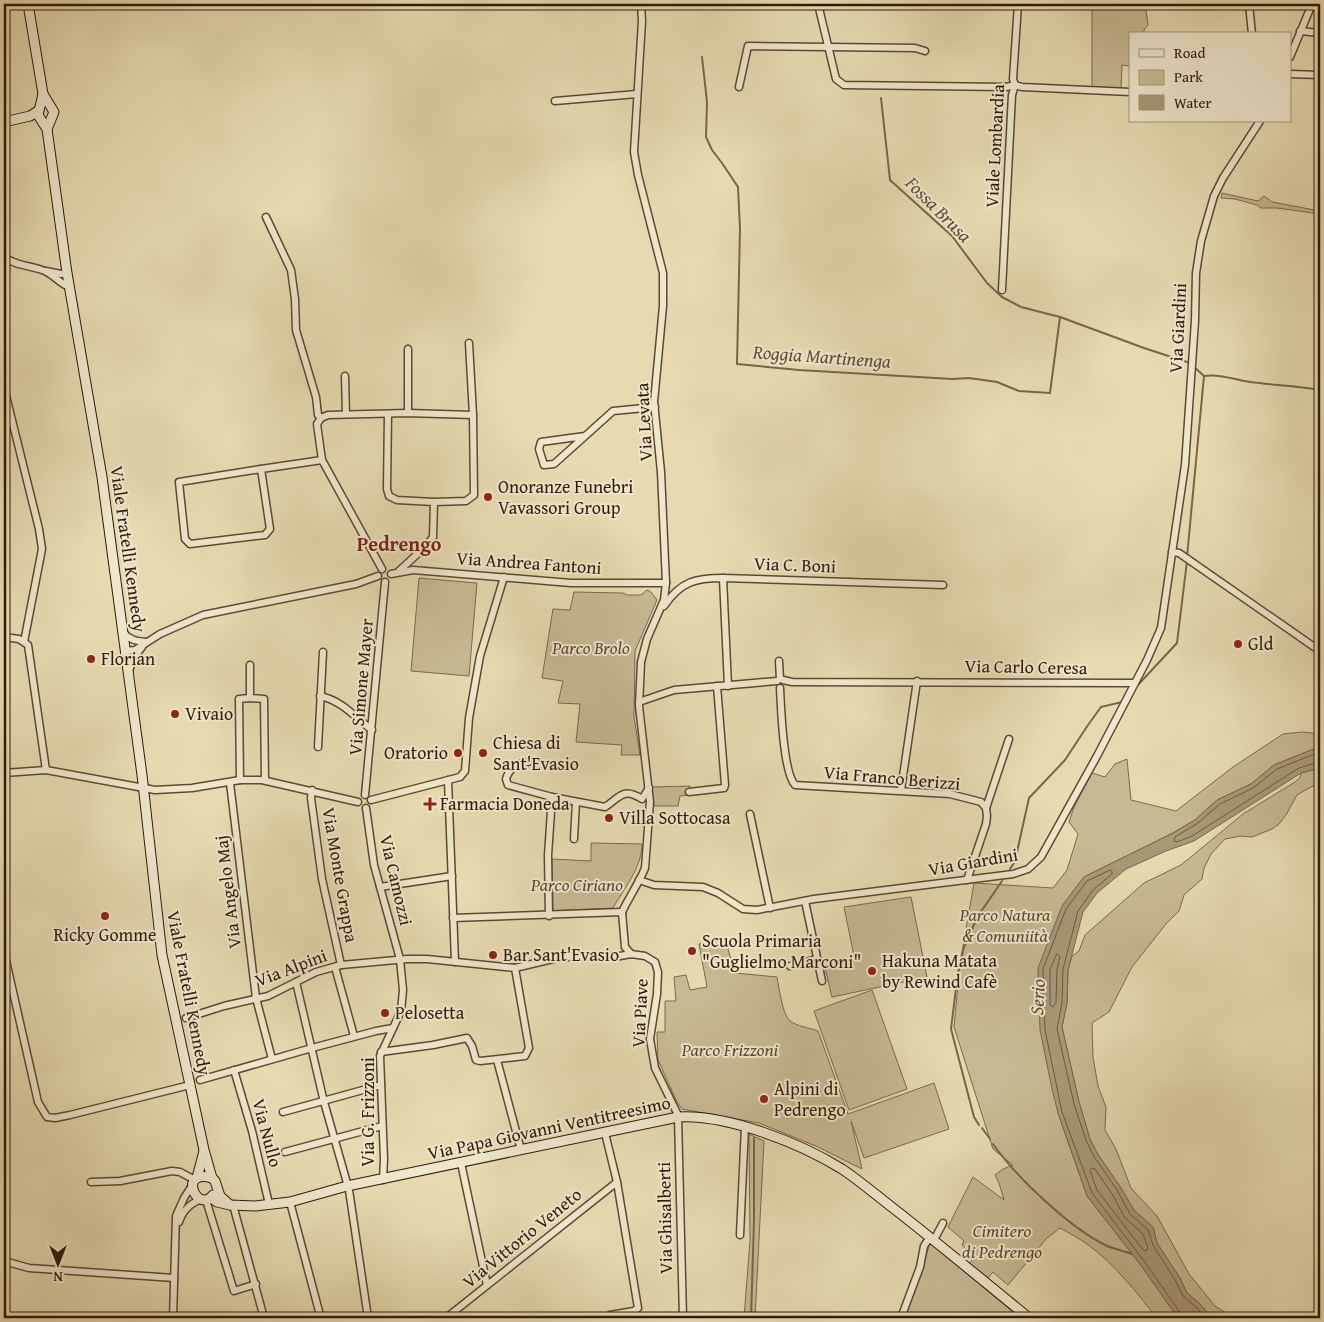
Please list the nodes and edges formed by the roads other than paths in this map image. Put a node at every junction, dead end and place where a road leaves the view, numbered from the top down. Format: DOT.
graph roads {
  1 [pos="28,4"];
  2 [pos="641,4"];
  3 [pos="818,4"];
  4 [pos="1018,4"];
  5 [pos="1249,4"];
  6 [pos="1302,4"];
  7 [pos="1312,4"];
  8 [pos="1300,31"];
  9 [pos="1252,32"];
  10 [pos="1320,33"];
  11 [pos="828,47"];
  12 [pos="924,51"];
  13 [pos="1292,52"];
  14 [pos="1292,74"];
  15 [pos="1320,75"];
  16 [pos="1015,85"];
  17 [pos="739,87"];
  18 [pos="1129,92"];
  19 [pos="43,94"];
  20 [pos="637,94"];
  21 [pos="555,101"];
  22 [pos="52,106"];
  23 [pos="37,114"];
  24 [pos="52,118"];
  25 [pos="4,122"];
  26 [pos="1259,122"];
  27 [pos="47,129"];
  28 [pos="266,217"];
  29 [pos="4,256"];
  30 [pos="43,270"];
  31 [pos="67,272"];
  32 [pos="70,287"];
  33 [pos="1002,290"];
  34 [pos="469,343"];
  35 [pos="408,349"];
  36 [pos="345,376"];
  37 [pos="6,396"];
  38 [pos="655,407"];
  39 [pos="408,413"];
  40 [pos="346,414"];
  41 [pos="388,414"];
  42 [pos="473,415"];
  43 [pos="321,418"];
  44 [pos="585,436"];
  45 [pos="322,460"];
  46 [pos="261,469"];
  47 [pos="434,502"];
  48 [pos="1176,552"];
  49 [pos="382,569"];
  50 [pos="398,572"];
  51 [pos="391,574"];
  52 [pos="378,576"];
  53 [pos="504,577"];
  54 [pos="724,578"];
  55 [pos="385,582"];
  56 [pos="666,584"];
  57 [pos="943,585"];
  58 [pos="659,613"];
  59 [pos="122,632"];
  60 [pos="4,637"];
  61 [pos="24,642"];
  62 [pos="146,642"];
  63 [pos="125,651"];
  64 [pos="1320,651"];
  65 [pos="323,652"];
  66 [pos="779,661"];
  67 [pos="250,665"];
  68 [pos="128,676"];
  69 [pos="918,681"];
  70 [pos="1135,683"];
  71 [pos="781,684"];
  72 [pos="717,686"];
  73 [pos="728,686"];
  74 [pos="320,696"];
  75 [pos="250,698"];
  76 [pos="639,702"];
  77 [pos="372,730"];
  78 [pos="1009,739"];
  79 [pos="318,747"];
  80 [pos="528,762"];
  81 [pos="46,770"];
  82 [pos="4,773"];
  83 [pos="240,780"];
  84 [pos="265,780"];
  85 [pos="448,780"];
  86 [pos="230,783"];
  87 [pos="649,788"];
  88 [pos="144,789"];
  89 [pos="312,790"];
  90 [pos="901,790"];
  91 [pos="689,792"];
  92 [pos="366,794"];
  93 [pos="552,797"];
  94 [pos="642,799"];
  95 [pos="372,800"];
  96 [pos="358,802"];
  97 [pos="576,802"];
  98 [pos="650,807"];
  99 [pos="366,808"];
  100 [pos="986,808"];
  101 [pos="750,814"];
  102 [pos="574,838"];
  103 [pos="452,876"];
  104 [pos="639,880"];
  105 [pos="967,880"];
  106 [pos="380,887"];
  107 [pos="805,901"];
  108 [pos="770,908"];
  109 [pos="622,912"];
  110 [pos="549,916"];
  111 [pos="453,918"];
  112 [pos="4,952"];
  113 [pos="630,954"];
  114 [pos="400,959"];
  115 [pos="817,959"];
  116 [pos="454,962"];
  117 [pos="338,966"];
  118 [pos="790,966"];
  119 [pos="515,968"];
  120 [pos="822,981"];
  121 [pos="296,982"];
  122 [pos="256,998"];
  123 [pos="186,1018"];
  124 [pos="393,1028"];
  125 [pos="354,1036"];
  126 [pos="312,1048"];
  127 [pos="381,1052"];
  128 [pos="272,1059"];
  129 [pos="497,1060"];
  130 [pos="234,1070"];
  131 [pos="200,1080"];
  132 [pos="190,1085"];
  133 [pos="381,1085"];
  134 [pos="324,1102"];
  135 [pos="283,1112"];
  136 [pos="678,1117"];
  137 [pos="382,1126"];
  138 [pos="745,1126"];
  139 [pos="605,1133"];
  140 [pos="334,1139"];
  141 [pos="204,1150"];
  142 [pos="521,1150"];
  143 [pos="285,1152"];
  144 [pos="461,1163"];
  145 [pos="212,1178"];
  146 [pos="383,1180"];
  147 [pos="195,1181"];
  148 [pos="91,1182"];
  149 [pos="617,1182"];
  150 [pos="346,1186"];
  151 [pos="217,1188"];
  152 [pos="206,1199"];
  153 [pos="290,1202"];
  154 [pos="269,1204"];
  155 [pos="231,1205"];
  156 [pos="943,1223"];
  157 [pos="174,1235"];
  158 [pos="740,1235"];
  159 [pos="932,1239"];
  160 [pos="4,1260"];
  161 [pos="174,1278"];
  162 [pos="256,1284"];
  163 [pos="487,1286"];
  164 [pos="455,1311"];
  165 [pos="610,1316"];
  166 [pos="173,1318"];
  167 [pos="264,1318"];
  168 [pos="310,1318"];
  169 [pos="368,1318"];
  170 [pos="446,1318"];
  171 [pos="458,1318"];
  172 [pos="682,1318"];
  173 [pos="901,1318"];
  174 [pos="1029,1318"];
  1 -- 19 [label="street"];
  2 -- 20 [label="street, Via Levata"];
  3 -- 11 [label="street"];
  4 -- 16 [label="street, Viale Lombardia"];
  5 -- 9 [label="street"];
  6 -- 7 [label="street"];
  7 -- 8 [label="street"];
  8 -- 10 [label="street"];
  8 -- 13 [label="street"];
  11 -- 12 [label="street"];
  11 -- 16 [label="street"];
  11 -- 17 [label="street"];
  14 -- 15 [label="street"];
  16 -- 18 [label="street"];
  16 -- 33 [label="street, Viale Lombardia"];
  19 -- 22 [label="street"];
  19 -- 23 [label="street"];
  20 -- 21 [label="street"];
  20 -- 38 [label="street, Via Levata"];
  22 -- 23 [label="street"];
  22 -- 24 [label="street"];
  23 -- 24 [label="street"];
  23 -- 25 [label="street"];
  23 -- 27 [label="street, Viale Fratelli Kennedy"];
  24 -- 27 [label="street"];
  26 -- 48 [label="street, Via Giardini"];
  27 -- 31 [label="street, Viale Fratelli Kennedy"];
  28 -- 43 [label="street"];
  29 -- 30 [label="street"];
  30 -- 31 [label="street"];
  30 -- 32 [label="street"];
  31 -- 32 [label="street, Viale Fratelli Kennedy"];
  32 -- 59 [label="street, Viale Fratelli Kennedy"];
  34 -- 42 [label="street"];
  35 -- 39 [label="street"];
  36 -- 40 [label="street"];
  37 -- 61 [label="street"];
  38 -- 44 [label="street"];
  38 -- 56 [label="street, Via Levata"];
  39 -- 41 [label="street"];
  39 -- 42 [label="street"];
  40 -- 41 [label="street"];
  40 -- 43 [label="street"];
  41 -- 47 [label="street"];
  42 -- 47 [label="street"];
  43 -- 45 [label="street"];
  44 -- 44 [label="street"];
  45 -- 46 [label="street"];
  45 -- 49 [label="street"];
  46 -- 46 [label="street"];
  47 -- 50 [label="street"];
  48 -- 64 [label="street"];
  48 -- 70 [label="street, Via Giardini"];
  49 -- 51 [label="street"];
  49 -- 52 [label="street"];
  50 -- 51 [label="street, Via Andrea Fantoni"];
  50 -- 53 [label="street, Via Andrea Fantoni"];
  51 -- 55 [label="street"];
  52 -- 55 [label="street"];
  52 -- 62 [label="street"];
  53 -- 56 [label="street, Via Andrea Fantoni"];
  53 -- 85 [label="street"];
  54 -- 57 [label="street, Via C. Boni"];
  54 -- 58 [label="street, Via C. Boni"];
  54 -- 73 [label="street"];
  55 -- 77 [label="street, Via Simone Mayer"];
  56 -- 58 [label="street, Via Levata"];
  58 -- 76 [label="street, Via Levata"];
  59 -- 62 [label="street"];
  59 -- 63 [label="street, Viale Fratelli Kennedy"];
  60 -- 61 [label="street"];
  61 -- 81 [label="street"];
  62 -- 63 [label="street"];
  62 -- 68 [label="street"];
  63 -- 68 [label="street, Viale Fratelli Kennedy"];
  65 -- 74 [label="street"];
  66 -- 71 [label="street"];
  67 -- 75 [label="street"];
  68 -- 88 [label="street, Viale Fratelli Kennedy"];
  69 -- 70 [label="street, Via Carlo Ceresa"];
  69 -- 71 [label="street, Via Carlo Ceresa"];
  69 -- 90 [label="street"];
  70 -- 105 [label="street, Via Giardini"];
  71 -- 73 [label="street, Via Carlo Ceresa"];
  71 -- 90 [label="street, Via Franco Berizzi"];
  72 -- 73 [label="street, Via Carlo Ceresa"];
  72 -- 76 [label="street, Via Carlo Ceresa"];
  72 -- 91 [label="street"];
  74 -- 77 [label="street"];
  74 -- 79 [label="street"];
  75 -- 83 [label="street"];
  75 -- 84 [label="street"];
  76 -- 87 [label="street, Via Levata"];
  77 -- 92 [label="street, Via Simone Mayer"];
  78 -- 100 [label="street"];
  80 -- 93 [label="street"];
  81 -- 82 [label="street"];
  81 -- 88 [label="street"];
  83 -- 84 [label="street"];
  83 -- 86 [label="street"];
  84 -- 89 [label="street"];
  85 -- 95 [label="street"];
  85 -- 103 [label="street"];
  86 -- 88 [label="street"];
  86 -- 122 [label="street, Via Angelo Maj"];
  87 -- 94 [label="street"];
  87 -- 98 [label="street, Via Levata"];
  88 -- 132 [label="street, Viale Fratelli Kennedy"];
  89 -- 96 [label="street"];
  89 -- 117 [label="street, Via Monte Grappa"];
  90 -- 100 [label="street, Via Franco Berizzi"];
  92 -- 95 [label="street"];
  92 -- 96 [label="street"];
  93 -- 97 [label="street"];
  93 -- 110 [label="street"];
  94 -- 97 [label="street"];
  94 -- 98 [label="street"];
  95 -- 99 [label="street"];
  96 -- 99 [label="street"];
  97 -- 102 [label="street"];
  98 -- 104 [label="street, Via Levata"];
  99 -- 106 [label="street, Via Camozzi"];
  100 -- 105 [label="street"];
  101 -- 108 [label="street"];
  103 -- 106 [label="street"];
  103 -- 111 [label="street"];
  104 -- 108 [label="street, Via Giardini"];
  104 -- 109 [label="street"];
  105 -- 107 [label="street, Via Giardini"];
  106 -- 114 [label="street, Via Camozzi"];
  107 -- 108 [label="street, Via Giardini"];
  107 -- 115 [label="street"];
  109 -- 110 [label="street"];
  109 -- 113 [label="street"];
  110 -- 111 [label="street"];
  111 -- 116 [label="street"];
  112 -- 132 [label="street"];
  113 -- 119 [label="street, Via Alpini"];
  113 -- 136 [label="street, Via Piave"];
  114 -- 116 [label="street, Via Alpini"];
  114 -- 117 [label="street, Via Alpini"];
  114 -- 124 [label="street, Via G. Frizzoni"];
  115 -- 118 [label="street"];
  115 -- 120 [label="street"];
  116 -- 119 [label="street, Via Alpini"];
  117 -- 121 [label="street, Via Alpini"];
  117 -- 125 [label="street, Via Monte Grappa"];
  119 -- 129 [label="street"];
  121 -- 122 [label="street, Via Alpini"];
  121 -- 126 [label="street"];
  122 -- 123 [label="street, Via Alpini"];
  122 -- 128 [label="street, Via Angelo Maj"];
  124 -- 125 [label="street"];
  124 -- 127 [label="street, Via G. Frizzoni"];
  125 -- 126 [label="street"];
  126 -- 128 [label="street"];
  126 -- 134 [label="street"];
  127 -- 129 [label="street"];
  127 -- 133 [label="street, Via G. Frizzoni"];
  128 -- 130 [label="street"];
  129 -- 142 [label="street"];
  130 -- 131 [label="street"];
  130 -- 154 [label="street, Via Nullo"];
  132 -- 141 [label="street, Viale Fratelli Kennedy"];
  133 -- 134 [label="street"];
  133 -- 137 [label="street, Via G. Frizzoni"];
  134 -- 135 [label="street"];
  134 -- 140 [label="street"];
  136 -- 138 [label="street, Via Papa Giovanni Ventitreesimo"];
  136 -- 139 [label="street, Via Papa Giovanni Ventitreesimo"];
  136 -- 172 [label="street, Via Ghisalberti"];
  137 -- 140 [label="street"];
  137 -- 146 [label="street, Via G. Frizzoni"];
  138 -- 158 [label="street"];
  138 -- 159 [label="street, Via Papa Giovanni Ventitreesimo"];
  139 -- 142 [label="street, Via Papa Giovanni Ventitreesimo"];
  139 -- 149 [label="street"];
  140 -- 143 [label="street"];
  140 -- 150 [label="street"];
  141 -- 145 [label="street, Viale Fratelli Kennedy"];
  141 -- 147 [label="street, Viale Fratelli Kennedy"];
  142 -- 144 [label="street, Via Papa Giovanni Ventitreesimo"];
  144 -- 146 [label="street, Via Papa Giovanni Ventitreesimo"];
  144 -- 163 [label="street"];
  145 -- 147 [label="street"];
  145 -- 151 [label="street"];
  146 -- 150 [label="street, Via Papa Giovanni Ventitreesimo"];
  147 -- 148 [label="street"];
  147 -- 152 [label="street"];
  147 -- 157 [label="street"];
  149 -- 163 [label="street, Via Vittorio Veneto"];
  149 -- 165 [label="street"];
  150 -- 153 [label="street, Via Papa Giovanni Ventitreesimo"];
  150 -- 169 [label="street"];
  151 -- 152 [label="street"];
  151 -- 155 [label="street"];
  152 -- 155 [label="street, Via Papa Giovanni Ventitreesimo"];
  152 -- 157 [label="street"];
  152 -- 162 [label="street"];
  153 -- 154 [label="street, Via Papa Giovanni Ventitreesimo"];
  153 -- 168 [label="street"];
  154 -- 155 [label="street, Via Papa Giovanni Ventitreesimo"];
  155 -- 162 [label="street"];
  156 -- 159 [label="street"];
  157 -- 161 [label="street"];
  159 -- 173 [label="street"];
  159 -- 174 [label="street, Via Papa Giovanni Ventitreesimo"];
  160 -- 161 [label="street"];
  161 -- 166 [label="street"];
  162 -- 167 [label="street"];
  163 -- 164 [label="street, Via Vittorio Veneto"];
  164 -- 170 [label="street, Via Vittorio Veneto"];
  164 -- 171 [label="street"];
}
